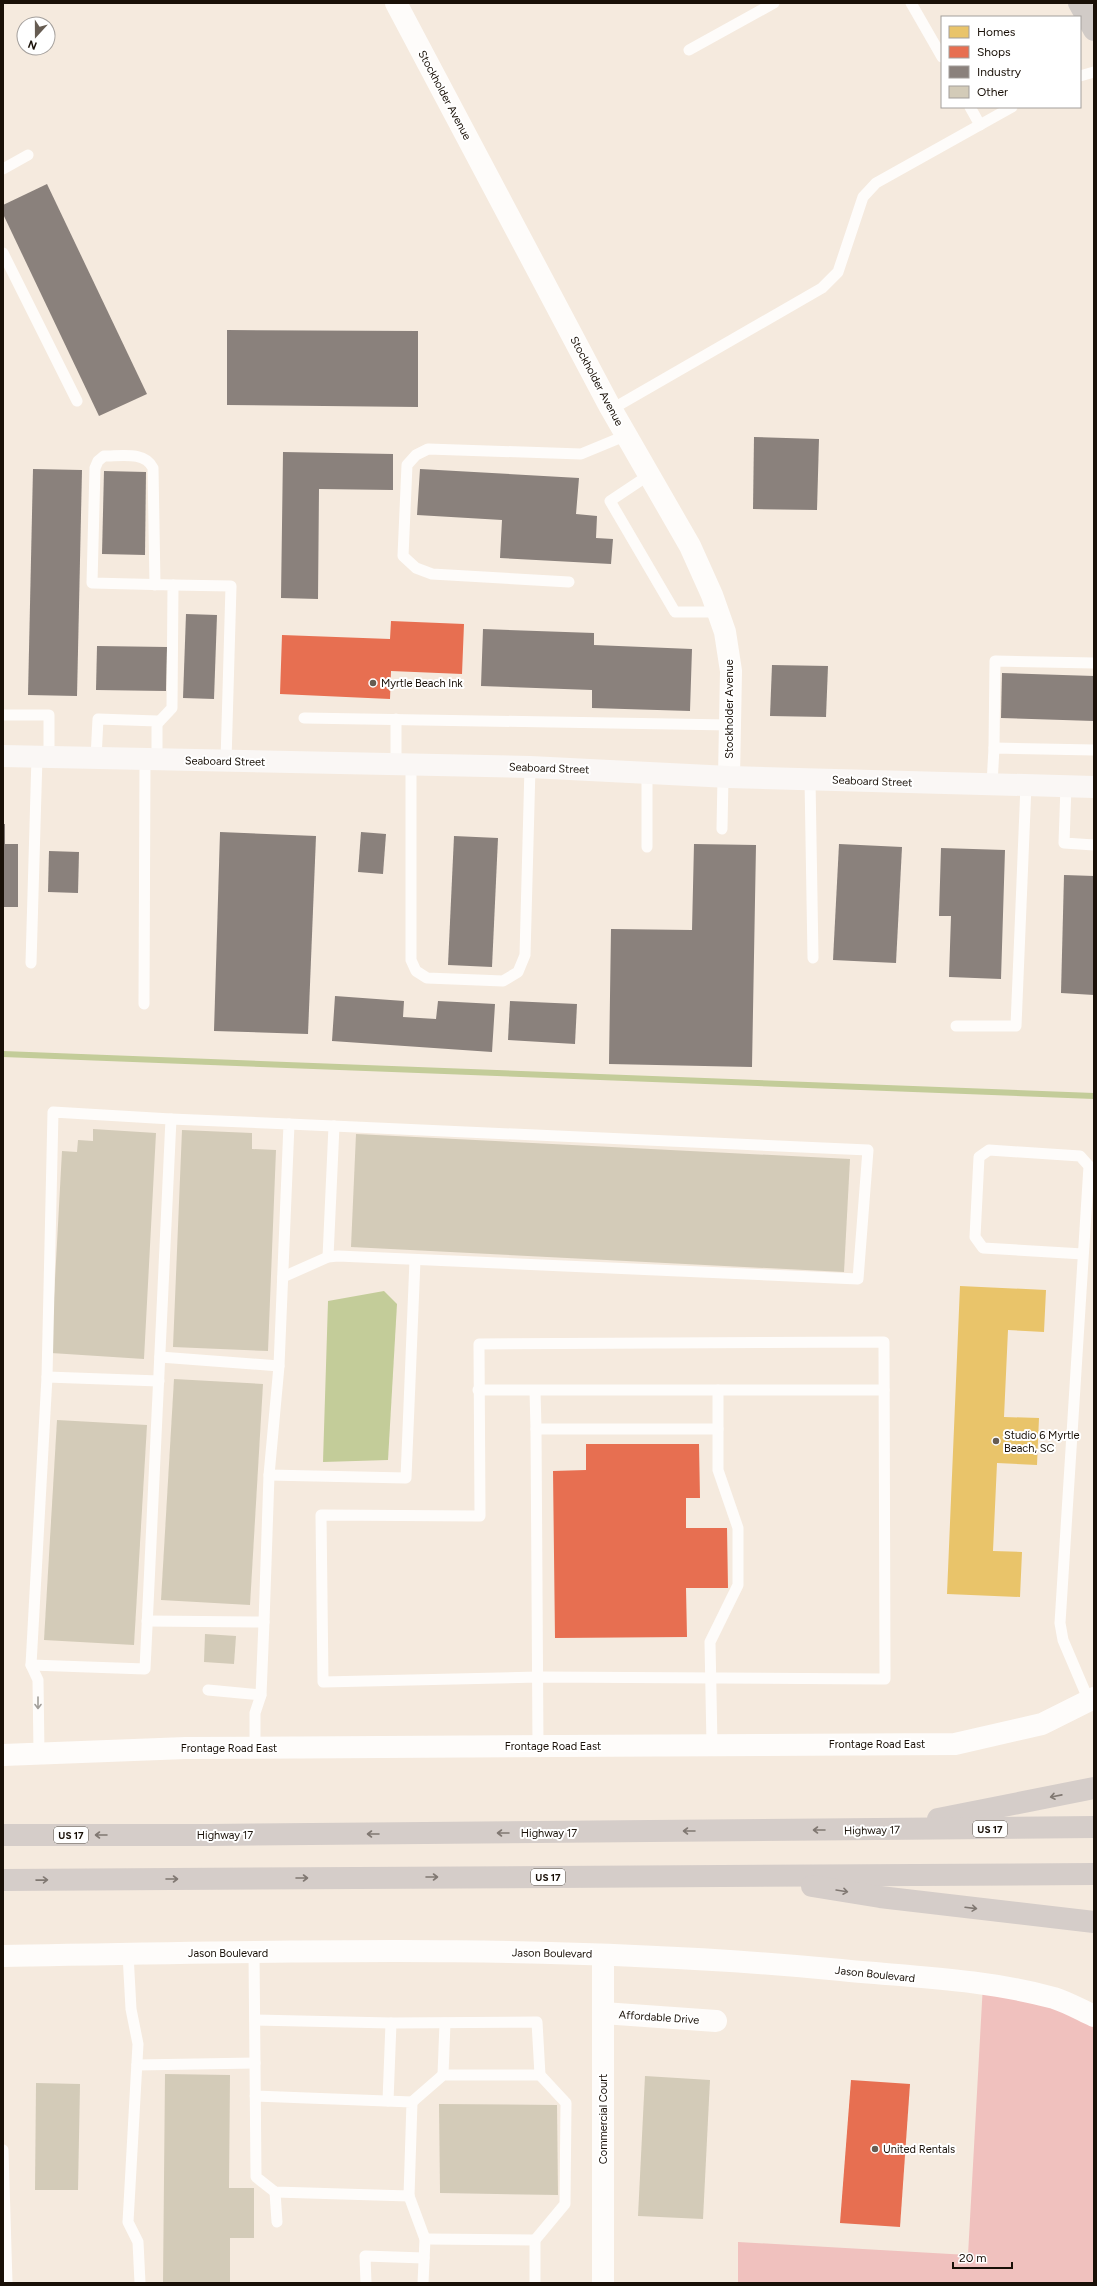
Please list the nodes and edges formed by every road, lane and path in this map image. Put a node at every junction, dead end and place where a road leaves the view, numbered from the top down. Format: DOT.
graph roads {
  1 [pos="396,3"];
  2 [pos="774,3"];
  3 [pos="911,3"];
  4 [pos="1079,3"];
  5 [pos="1094,30"];
  6 [pos="689,50"];
  7 [pos="941,55"];
  8 [pos="1094,72"];
  9 [pos="1081,76"];
  10 [pos="971,108"];
  11 [pos="1010,108"];
  12 [pos="980,125"];
  13 [pos="28,156"];
  14 [pos="3,169"];
  15 [pos="3,253"];
  16 [pos="77,401"];
  17 [pos="612,409"];
  18 [pos="627,435"];
  19 [pos="649,475"];
  20 [pos="569,582"];
  21 [pos="155,585"];
  22 [pos="173,585"];
  23 [pos="718,612"];
  24 [pos="1094,663"];
  25 [pos="3,715"];
  26 [pos="304,718"];
  27 [pos="396,719"];
  28 [pos="157,724"];
  29 [pos="730,725"];
  30 [pos="994,748"];
  31 [pos="1094,750"];
  32 [pos="3,756"];
  33 [pos="43,757"];
  34 [pos="96,758"];
  35 [pos="151,760"];
  36 [pos="226,761"];
  37 [pos="403,765"];
  38 [pos="530,767"];
  39 [pos="647,773"];
  40 [pos="726,777"];
  41 [pos="810,779"];
  42 [pos="992,784"];
  43 [pos="1026,785"];
  44 [pos="1066,786"];
  45 [pos="1094,787"];
  46 [pos="722,829"];
  47 [pos="1094,845"];
  48 [pos="647,847"];
  49 [pos="813,958"];
  50 [pos="31,963"];
  51 [pos="144,1004"];
  52 [pos="956,1026"];
  53 [pos="171,1119"];
  54 [pos="289,1124"];
  55 [pos="334,1126"];
  56 [pos="1083,1254"];
  57 [pos="328,1257"];
  58 [pos="415,1260"];
  59 [pos="283,1277"];
  60 [pos="160,1357"];
  61 [pos="279,1366"];
  62 [pos="47,1377"];
  63 [pos="159,1381"];
  64 [pos="478,1390"];
  65 [pos="535,1390"];
  66 [pos="718,1390"];
  67 [pos="884,1390"];
  68 [pos="536,1429"];
  69 [pos="718,1429"];
  70 [pos="269,1475"];
  71 [pos="147,1621"];
  72 [pos="264,1622"];
  73 [pos="31,1665"];
  74 [pos="538,1677"];
  75 [pos="710,1677"];
  76 [pos="208,1690"];
  77 [pos="261,1695"];
  78 [pos="1092,1699"];
  79 [pos="712,1745"];
  80 [pos="538,1746"];
  81 [pos="255,1748"];
  82 [pos="39,1753"];
  83 [pos="3,1755"];
  84 [pos="1094,1788"];
  85 [pos="1094,1827"];
  86 [pos="886,1830"];
  87 [pos="3,1835"];
  88 [pos="1094,1874"];
  89 [pos="748,1876"];
  90 [pos="3,1880"];
  91 [pos="1094,1922"];
  92 [pos="254,1952"];
  93 [pos="128,1954"];
  94 [pos="603,1954"];
  95 [pos="3,1956"];
  96 [pos="603,2013"];
  97 [pos="1094,2016"];
  98 [pos="255,2020"];
  99 [pos="716,2021"];
  100 [pos="391,2022"];
  101 [pos="445,2022"];
  102 [pos="255,2063"];
  103 [pos="137,2065"];
  104 [pos="443,2075"];
  105 [pos="540,2075"];
  106 [pos="255,2096"];
  107 [pos="388,2101"];
  108 [pos="412,2102"];
  109 [pos="3,2150"];
  110 [pos="275,2192"];
  111 [pos="409,2196"];
  112 [pos="277,2222"];
  113 [pos="425,2239"];
  114 [pos="535,2240"];
  115 [pos="424,2258"];
  116 [pos="7,2283"];
  117 [pos="140,2283"];
  118 [pos="366,2283"];
  119 [pos="423,2283"];
  120 [pos="535,2283"];
  121 [pos="603,2283"];
  1 -- 17 [label="street, Stockholder Avenue"];
  2 -- 6 [label="lane"];
  3 -- 7 [label="lane"];
  4 -- 5 [label="main road"];
  8 -- 9 [label="lane"];
  10 -- 12 [label="lane"];
  11 -- 12 [label="lane"];
  12 -- 17 [label="lane"];
  13 -- 14 [label="lane"];
  15 -- 16 [label="lane"];
  17 -- 18 [label="street, Stockholder Avenue"];
  18 -- 19 [label="street, Stockholder Avenue"];
  18 -- 20 [label="lane"];
  19 -- 23 [label="street, Stockholder Avenue"];
  19 -- 23 [label="lane"];
  21 -- 21 [label="lane"];
  21 -- 22 [label="lane"];
  22 -- 28 [label="lane"];
  22 -- 36 [label="lane"];
  23 -- 29 [label="street, Stockholder Avenue"];
  24 -- 30 [label="lane"];
  25 -- 33 [label="lane"];
  26 -- 27 [label="lane"];
  27 -- 29 [label="lane"];
  27 -- 37 [label="lane"];
  28 -- 34 [label="lane"];
  28 -- 35 [label="lane"];
  29 -- 40 [label="street, Stockholder Avenue"];
  30 -- 31 [label="lane"];
  30 -- 42 [label="lane"];
  32 -- 33 [label="street, Seaboard Street"];
  33 -- 34 [label="street, Seaboard Street"];
  33 -- 50 [label="lane"];
  34 -- 35 [label="street, Seaboard Street"];
  35 -- 36 [label="street, Seaboard Street"];
  35 -- 51 [label="lane"];
  36 -- 37 [label="street, Seaboard Street"];
  37 -- 38 [label="street, Seaboard Street"];
  37 -- 38 [label="lane"];
  38 -- 39 [label="street, Seaboard Street"];
  39 -- 40 [label="street, Seaboard Street"];
  39 -- 48 [label="lane"];
  40 -- 41 [label="street, Seaboard Street"];
  40 -- 46 [label="lane"];
  41 -- 42 [label="street, Seaboard Street"];
  41 -- 49 [label="lane"];
  42 -- 43 [label="street, Seaboard Street"];
  43 -- 44 [label="street, Seaboard Street"];
  43 -- 52 [label="lane"];
  44 -- 45 [label="street, Seaboard Street"];
  44 -- 47 [label="lane"];
  53 -- 54 [label="lane"];
  53 -- 60 [label="lane"];
  53 -- 62 [label="lane"];
  54 -- 55 [label="lane"];
  54 -- 59 [label="lane"];
  55 -- 57 [label="lane"];
  55 -- 58 [label="lane"];
  56 -- 56 [label="lane"];
  56 -- 78 [label="lane"];
  57 -- 58 [label="lane"];
  57 -- 59 [label="lane"];
  58 -- 70 [label="lane"];
  59 -- 61 [label="lane"];
  60 -- 61 [label="lane"];
  60 -- 63 [label="lane"];
  61 -- 70 [label="lane"];
  62 -- 63 [label="lane"];
  62 -- 73 [label="lane"];
  63 -- 71 [label="lane"];
  64 -- 65 [label="lane"];
  64 -- 67 [label="lane"];
  64 -- 74 [label="lane"];
  65 -- 66 [label="lane"];
  65 -- 68 [label="lane"];
  66 -- 67 [label="lane"];
  66 -- 69 [label="lane"];
  67 -- 75 [label="lane"];
  68 -- 69 [label="lane"];
  68 -- 74 [label="lane"];
  69 -- 75 [label="lane"];
  70 -- 72 [label="lane"];
  71 -- 72 [label="lane"];
  71 -- 73 [label="lane"];
  72 -- 77 [label="lane"];
  73 -- 82 [label="lane, one-way"];
  74 -- 75 [label="lane"];
  74 -- 80 [label="lane"];
  75 -- 79 [label="lane"];
  76 -- 77 [label="lane"];
  77 -- 81 [label="lane"];
  78 -- 79 [label="street, Frontage Road East"];
  79 -- 80 [label="street, Frontage Road East"];
  80 -- 81 [label="street, Frontage Road East"];
  81 -- 82 [label="street, Frontage Road East"];
  82 -- 83 [label="street, Frontage Road East"];
  84 -- 86 [label="highway, one-way"];
  85 -- 86 [label="highway, Highway 17 / US 17"];
  86 -- 87 [label="highway, Highway 17 / US 17, one-way"];
  88 -- 89 [label="highway, US 17"];
  90 -- 89 [label="highway, US 17, one-way"];
  89 -- 91 [label="highway, one-way"];
  92 -- 93 [label="street, Jason Boulevard"];
  92 -- 94 [label="street, Jason Boulevard"];
  92 -- 98 [label="lane"];
  93 -- 95 [label="street, Jason Boulevard"];
  93 -- 103 [label="lane"];
  94 -- 96 [label="street, Commercial Court"];
  94 -- 97 [label="street, Jason Boulevard"];
  96 -- 99 [label="street, Affordable Drive"];
  96 -- 121 [label="street, Commercial Court"];
  98 -- 100 [label="lane"];
  98 -- 102 [label="lane"];
  100 -- 101 [label="lane"];
  100 -- 107 [label="lane"];
  101 -- 104 [label="lane"];
  101 -- 105 [label="lane"];
  102 -- 103 [label="lane"];
  102 -- 106 [label="lane"];
  103 -- 117 [label="lane"];
  104 -- 105 [label="lane"];
  104 -- 108 [label="lane"];
  105 -- 114 [label="lane"];
  106 -- 107 [label="lane"];
  106 -- 110 [label="lane"];
  107 -- 108 [label="lane"];
  108 -- 111 [label="lane"];
  109 -- 116 [label="lane"];
  110 -- 111 [label="lane"];
  110 -- 112 [label="lane"];
  111 -- 113 [label="lane"];
  113 -- 114 [label="lane"];
  113 -- 115 [label="lane"];
  114 -- 120 [label="lane"];
  115 -- 118 [label="lane"];
  115 -- 119 [label="lane"];
}
